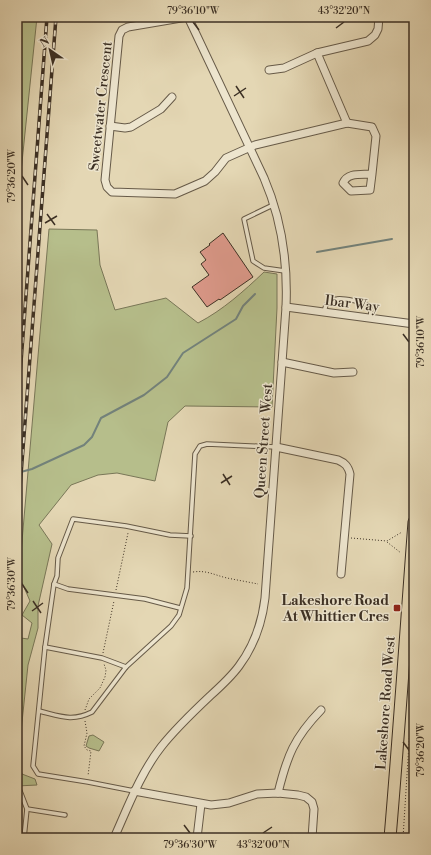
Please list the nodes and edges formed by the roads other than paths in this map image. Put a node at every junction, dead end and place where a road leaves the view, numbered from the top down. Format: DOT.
graph roads {
  1 [pos="188,17"];
  2 [pos="379,17"];
  3 [pos="318,53"];
  4 [pos="269,70"];
  5 [pos="172,97"];
  6 [pos="347,123"];
  7 [pos="110,126"];
  8 [pos="249,147"];
  9 [pos="372,174"];
  10 [pos="274,204"];
  11 [pos="286,272"];
  12 [pos="286,307"];
  13 [pos="324,312"];
  14 [pos="370,318"];
  15 [pos="414,324"];
  16 [pos="282,362"];
  17 [pos="353,372"];
  18 [pos="276,447"];
  19 [pos="414,522"];
  20 [pos="191,536"];
  21 [pos="341,574"];
  22 [pos="54,584"];
  23 [pos="180,608"];
  24 [pos="410,631"];
  25 [pos="45,647"];
  26 [pos="126,667"];
  27 [pos="321,710"];
  28 [pos="39,711"];
  29 [pos="20,791"];
  30 [pos="134,792"];
  31 [pos="278,793"];
  32 [pos="201,804"];
  33 [pos="27,809"];
  34 [pos="65,815"];
  35 [pos="24,838"];
  36 [pos="114,838"];
  37 [pos="197,838"];
  38 [pos="312,838"];
  39 [pos="390,838"];
  1 -- 7 [label="street, Sweetwater Crescent"];
  1 -- 8 [label="street, Queen Street West"];
  2 -- 3 [label="street"];
  3 -- 4 [label="street"];
  3 -- 6 [label="street"];
  5 -- 7 [label="street"];
  6 -- 8 [label="street, Sweetwater Crescent"];
  6 -- 9 [label="street, Sweetwater Crescent"];
  7 -- 8 [label="street, Sweetwater Crescent"];
  8 -- 10 [label="street, Queen Street West"];
  10 -- 11 [label="street, Queen Street West"];
  10 -- 11 [label="lane"];
  11 -- 12 [label="street, Queen Street West"];
  12 -- 13 [label="street, Ibar Way"];
  12 -- 16 [label="street, Queen Street West"];
  13 -- 14 [label="street, Ibar Way"];
  13 -- 14 [label="lane"];
  14 -- 15 [label="street, Ibar Way"];
  16 -- 17 [label="street"];
  16 -- 18 [label="street, Queen Street West"];
  18 -- 20 [label="lane"];
  18 -- 21 [label="street"];
  18 -- 30 [label="street, Queen Street West"];
  19 -- 24 [label="main road, Lakeshore Road West"];
  20 -- 22 [label="lane"];
  20 -- 23 [label="lane"];
  22 -- 23 [label="lane"];
  22 -- 25 [label="lane"];
  23 -- 26 [label="lane"];
  24 -- 39 [label="main road, Lakeshore Road West"];
  25 -- 26 [label="lane"];
  25 -- 28 [label="lane"];
  26 -- 28 [label="lane"];
  27 -- 31 [label="street"];
  28 -- 30 [label="lane"];
  29 -- 33 [label="lane"];
  30 -- 32 [label="street"];
  30 -- 36 [label="street, Queen Street West"];
  31 -- 32 [label="street"];
  31 -- 38 [label="street"];
  32 -- 37 [label="street"];
  33 -- 34 [label="lane"];
  33 -- 35 [label="lane"];
}
